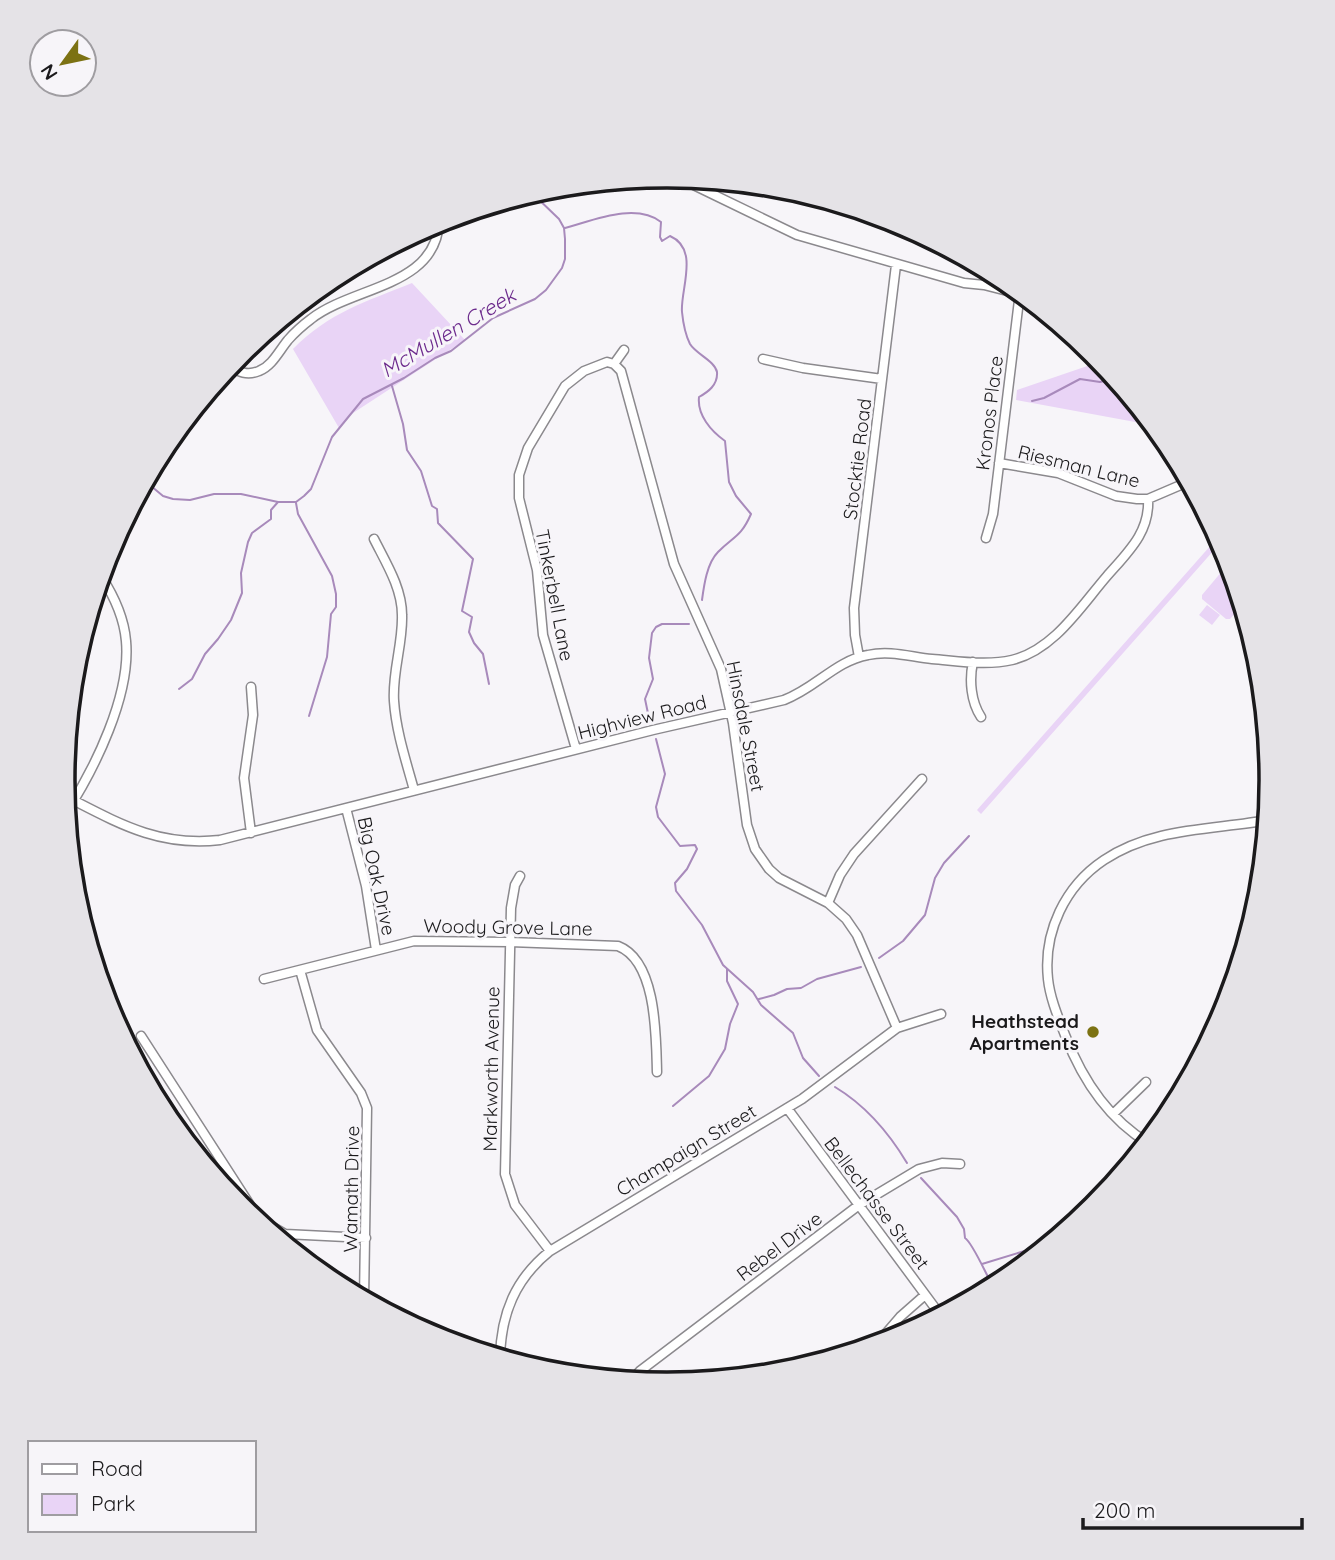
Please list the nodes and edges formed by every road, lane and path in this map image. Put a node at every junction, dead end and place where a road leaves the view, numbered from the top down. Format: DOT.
graph roads {
  1 [pos="702,189"];
  2 [pos="437,235"];
  3 [pos="897,265"];
  4 [pos="998,289"];
  5 [pos="1018,303"];
  6 [pos="624,350"];
  7 [pos="763,359"];
  8 [pos="614,364"];
  9 [pos="239,371"];
  10 [pos="883,379"];
  11 [pos="999,463"];
  12 [pos="1181,485"];
  13 [pos="1149,499"];
  14 [pos="986,538"];
  15 [pos="374,540"];
  16 [pos="108,588"];
  17 [pos="859,657"];
  18 [pos="972,662"];
  19 [pos="251,687"];
  20 [pos="730,712"];
  21 [pos="981,717"];
  22 [pos="576,750"];
  23 [pos="922,779"];
  24 [pos="414,790"];
  25 [pos="76,797"];
  26 [pos="76,802"];
  27 [pos="346,808"];
  28 [pos="1258,821"];
  29 [pos="251,833"];
  30 [pos="520,877"];
  31 [pos="828,903"];
  32 [pos="510,942"];
  33 [pos="376,950"];
  34 [pos="300,970"];
  35 [pos="264,979"];
  36 [pos="941,1014"];
  37 [pos="897,1028"];
  38 [pos="141,1036"];
  39 [pos="657,1072"];
  40 [pos="1146,1082"];
  41 [pos="787,1108"];
  42 [pos="1112,1114"];
  43 [pos="1140,1137"];
  44 [pos="960,1164"];
  45 [pos="240,1189"];
  46 [pos="859,1205"];
  47 [pos="288,1234"];
  48 [pos="366,1238"];
  49 [pos="550,1251"];
  50 [pos="364,1289"];
  51 [pos="925,1295"];
  52 [pos="935,1308"];
  53 [pos="890,1329"];
  54 [pos="501,1348"];
  55 [pos="642,1371"];
  1 -- 3 [label="street"];
  2 -- 9 [label="street"];
  3 -- 4 [label="street"];
  3 -- 10 [label="street, Stocktie Road"];
  5 -- 11 [label="street, Kronos Place"];
  6 -- 8 [label="street"];
  7 -- 10 [label="street"];
  8 -- 20 [label="street, Hinsdale Street"];
  8 -- 22 [label="street, Tinkerbell Lane"];
  10 -- 17 [label="street, Stocktie Road"];
  11 -- 13 [label="street, Riesman Lane"];
  11 -- 14 [label="street, Kronos Place"];
  12 -- 13 [label="street, Riesman Lane"];
  13 -- 18 [label="street, Highview Road"];
  15 -- 24 [label="street"];
  16 -- 25 [label="street"];
  17 -- 18 [label="street, Highview Road"];
  17 -- 20 [label="street, Highview Road"];
  18 -- 21 [label="street"];
  19 -- 29 [label="street"];
  20 -- 22 [label="street, Highview Road"];
  20 -- 31 [label="street, Hinsdale Street"];
  22 -- 24 [label="street, Highview Road"];
  23 -- 31 [label="street"];
  24 -- 27 [label="street, Highview Road"];
  26 -- 29 [label="street, Highview Road"];
  27 -- 29 [label="street, Highview Road"];
  27 -- 33 [label="street, Big Oak Drive"];
  28 -- 42 [label="street"];
  30 -- 32 [label="street, Markworth Avenue"];
  31 -- 37 [label="street, Hinsdale Street"];
  32 -- 33 [label="street, Woody Grove Lane"];
  32 -- 39 [label="street, Woody Grove Lane"];
  32 -- 49 [label="street, Markworth Avenue"];
  33 -- 34 [label="street, Woody Grove Lane"];
  34 -- 35 [label="street, Woody Grove Lane"];
  34 -- 48 [label="street, Wamath Drive"];
  36 -- 37 [label="street, Champaign Street"];
  37 -- 41 [label="street, Champaign Street"];
  38 -- 45 [label="street"];
  40 -- 42 [label="street"];
  41 -- 46 [label="street, Bellechasse Street"];
  41 -- 49 [label="street, Champaign Street"];
  42 -- 43 [label="street"];
  44 -- 46 [label="street, Rebel Drive"];
  46 -- 51 [label="street, Bellechasse Street"];
  46 -- 55 [label="street, Rebel Drive"];
  47 -- 48 [label="street"];
  48 -- 50 [label="street, Wamath Drive"];
  49 -- 54 [label="street, Champaign Street"];
  51 -- 52 [label="street, Bellechasse Street"];
  51 -- 53 [label="street"];
}
